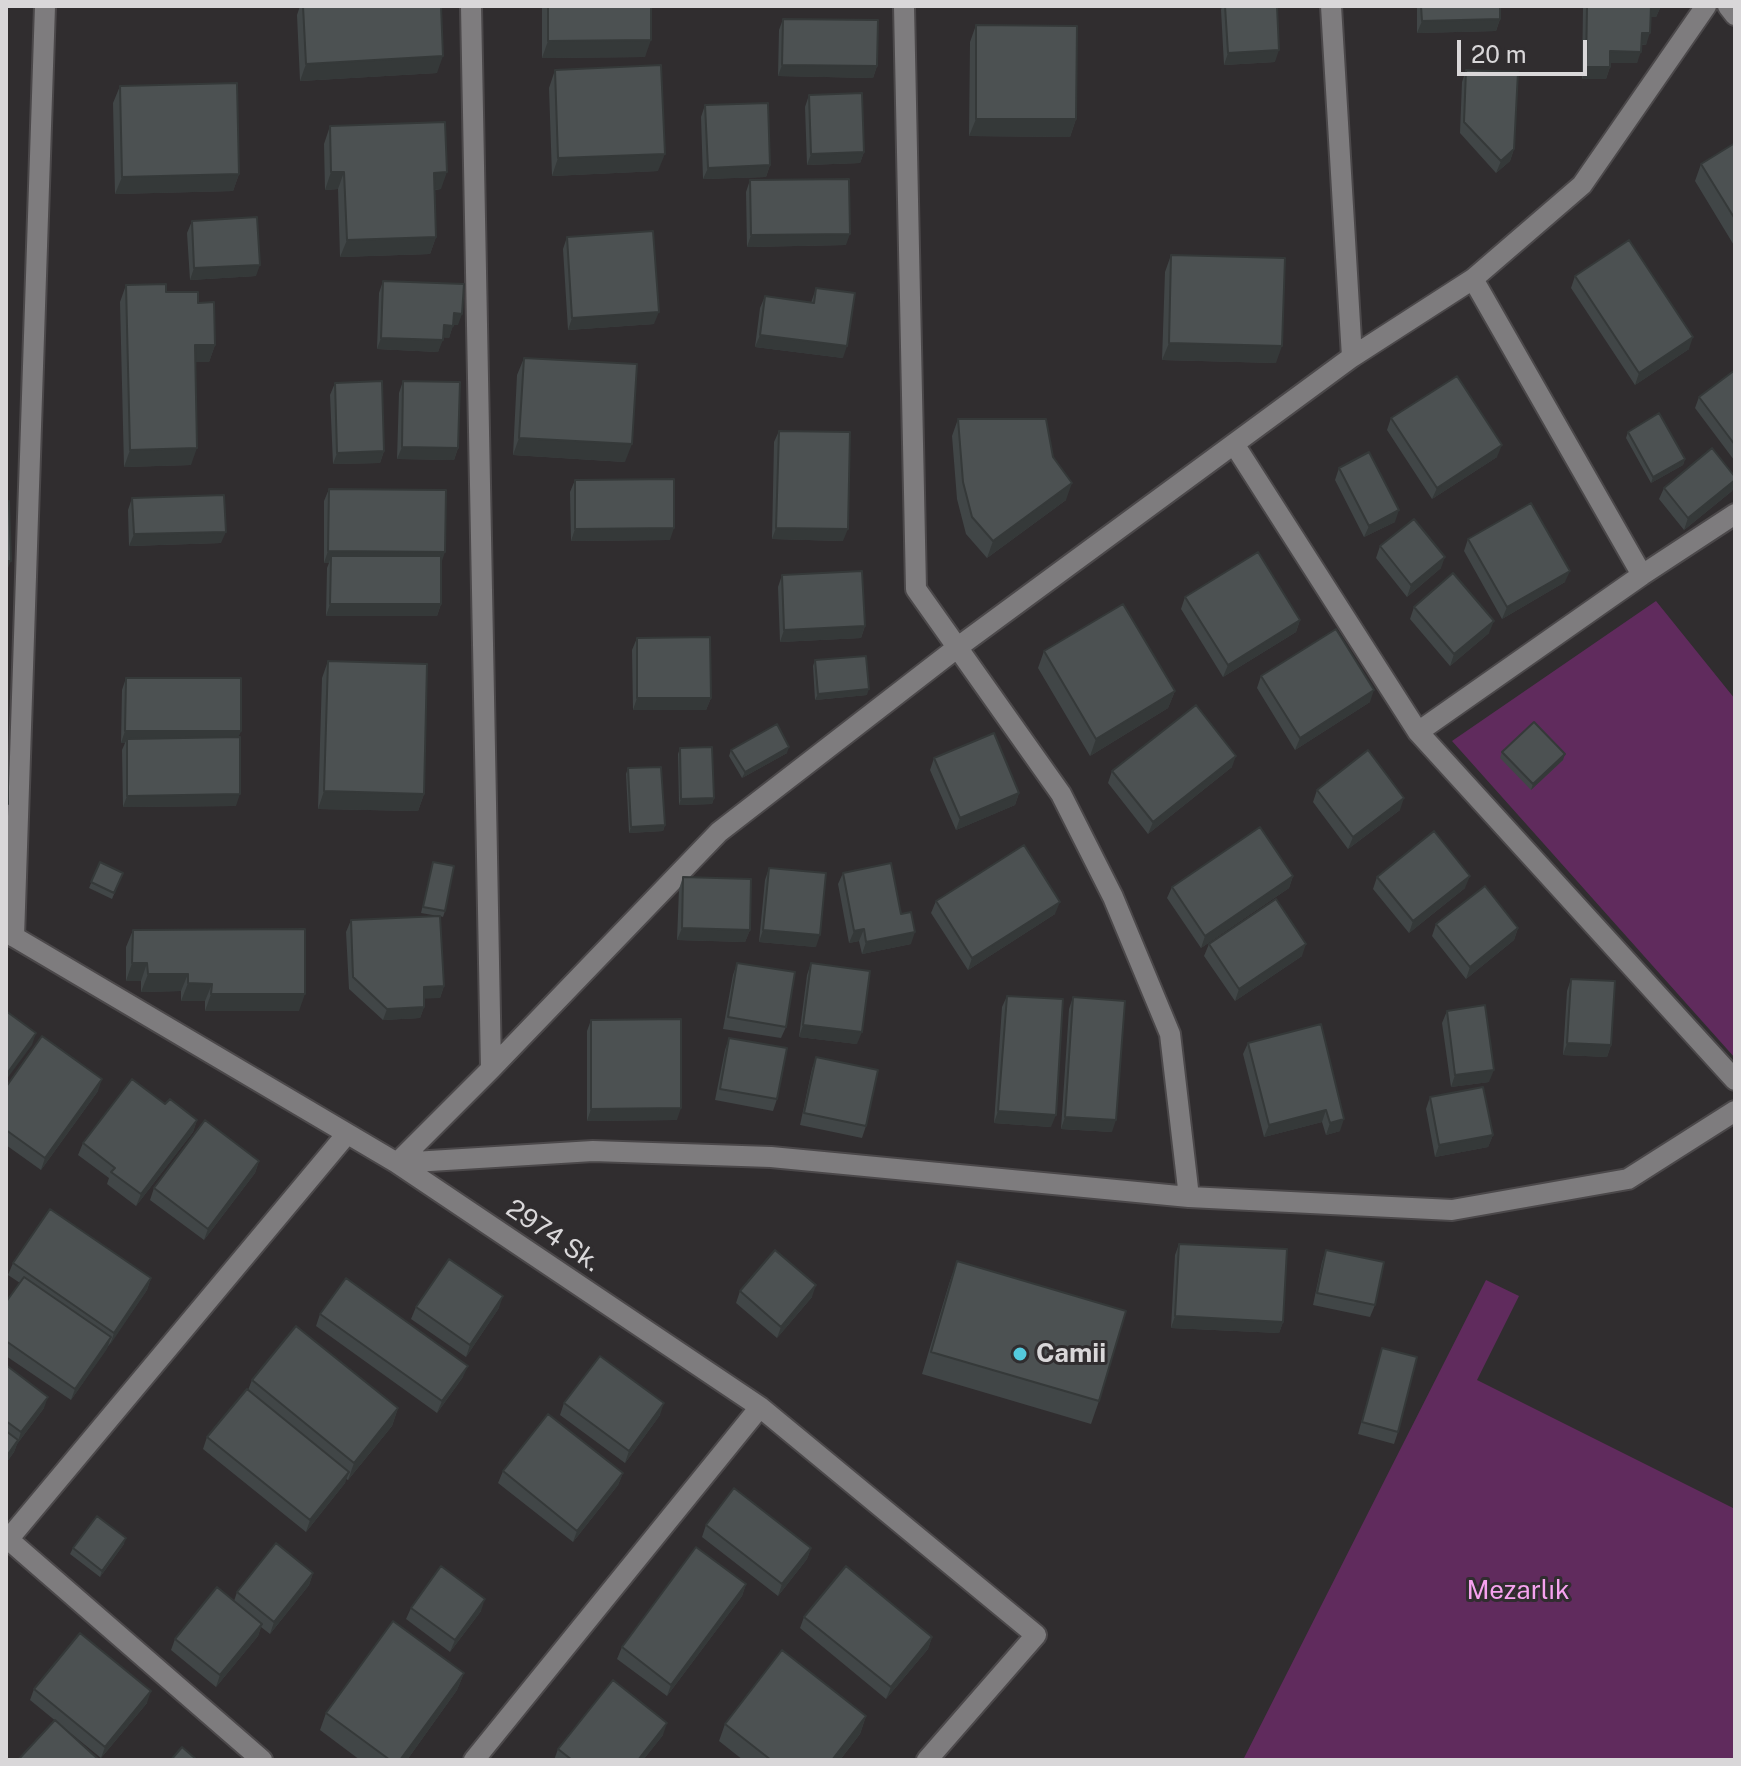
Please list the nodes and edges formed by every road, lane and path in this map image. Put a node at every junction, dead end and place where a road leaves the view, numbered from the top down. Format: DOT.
graph roads {
  1 [pos="45,6"];
  2 [pos="471,6"];
  3 [pos="904,6"];
  4 [pos="1331,6"];
  5 [pos="1706,6"];
  6 [pos="1728,6"];
  7 [pos="1735,15"];
  8 [pos="1473,279"];
  9 [pos="1352,357"];
  10 [pos="1234,444"];
  11 [pos="1735,514"];
  12 [pos="1642,575"];
  13 [pos="958,647"];
  14 [pos="1418,732"];
  15 [pos="10,935"];
  16 [pos="491,1069"];
  17 [pos="1735,1080"];
  18 [pos="1735,1111"];
  19 [pos="346,1135"];
  20 [pos="397,1163"];
  21 [pos="1189,1197"];
  22 [pos="760,1407"];
  23 [pos="8,1541"];
  24 [pos="262,1760"];
  25 [pos="474,1760"];
  26 [pos="927,1760"];
  1 -- 15 [label="street"];
  2 -- 16 [label="street"];
  3 -- 13 [label="street"];
  4 -- 9 [label="street"];
  5 -- 8 [label="street"];
  6 -- 7 [label="street"];
  8 -- 9 [label="street"];
  8 -- 12 [label="street"];
  9 -- 10 [label="street"];
  10 -- 13 [label="street"];
  10 -- 14 [label="street"];
  11 -- 12 [label="street"];
  12 -- 14 [label="street"];
  13 -- 16 [label="street"];
  13 -- 21 [label="street"];
  14 -- 17 [label="street"];
  15 -- 19 [label="street, 2974 Sk."];
  16 -- 20 [label="street"];
  18 -- 21 [label="street"];
  19 -- 20 [label="street, 2974 Sk."];
  19 -- 23 [label="street"];
  20 -- 21 [label="street"];
  20 -- 22 [label="street, 2974 Sk."];
  22 -- 25 [label="street"];
  22 -- 26 [label="street, 2974 Sk."];
  23 -- 24 [label="street"];
}
